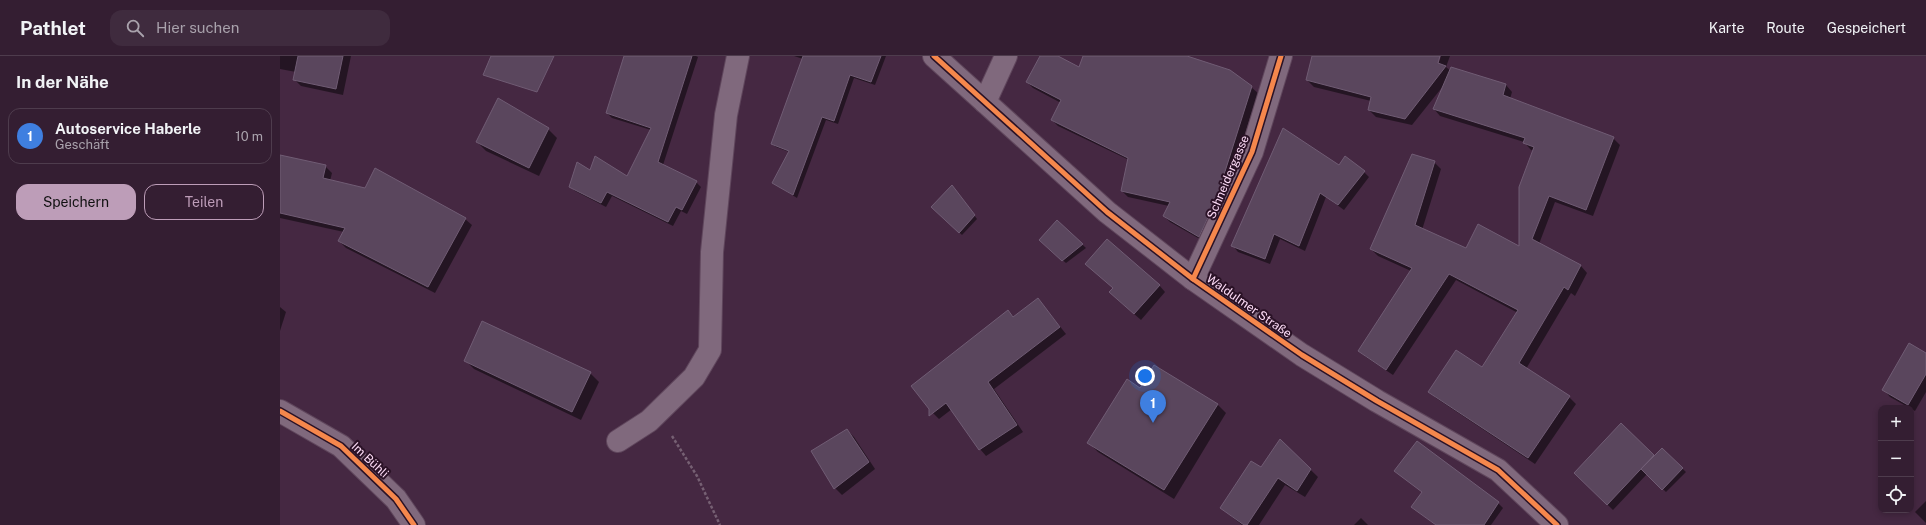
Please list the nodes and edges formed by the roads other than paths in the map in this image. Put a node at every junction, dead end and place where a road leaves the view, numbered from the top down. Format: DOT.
graph roads {
  1 [pos="738,56"];
  2 [pos="934,56"];
  3 [pos="1006,56"];
  4 [pos="1281,56"];
  5 [pos="985,102"];
  6 [pos="1193,279"];
  7 [pos="280,411"];
  8 [pos="618,441"];
  9 [pos="414,525"];
  10 [pos="1557,525"];
  1 -- 8 [label="street"];
  2 -- 5 [label="street, Waldulmer Straße"];
  3 -- 5 [label="street"];
  4 -- 6 [label="street, Schneidergasse"];
  5 -- 6 [label="street, Waldulmer Straße"];
  6 -- 10 [label="street, Waldulmer Straße"];
  7 -- 9 [label="street, Im Bühli"];
}
